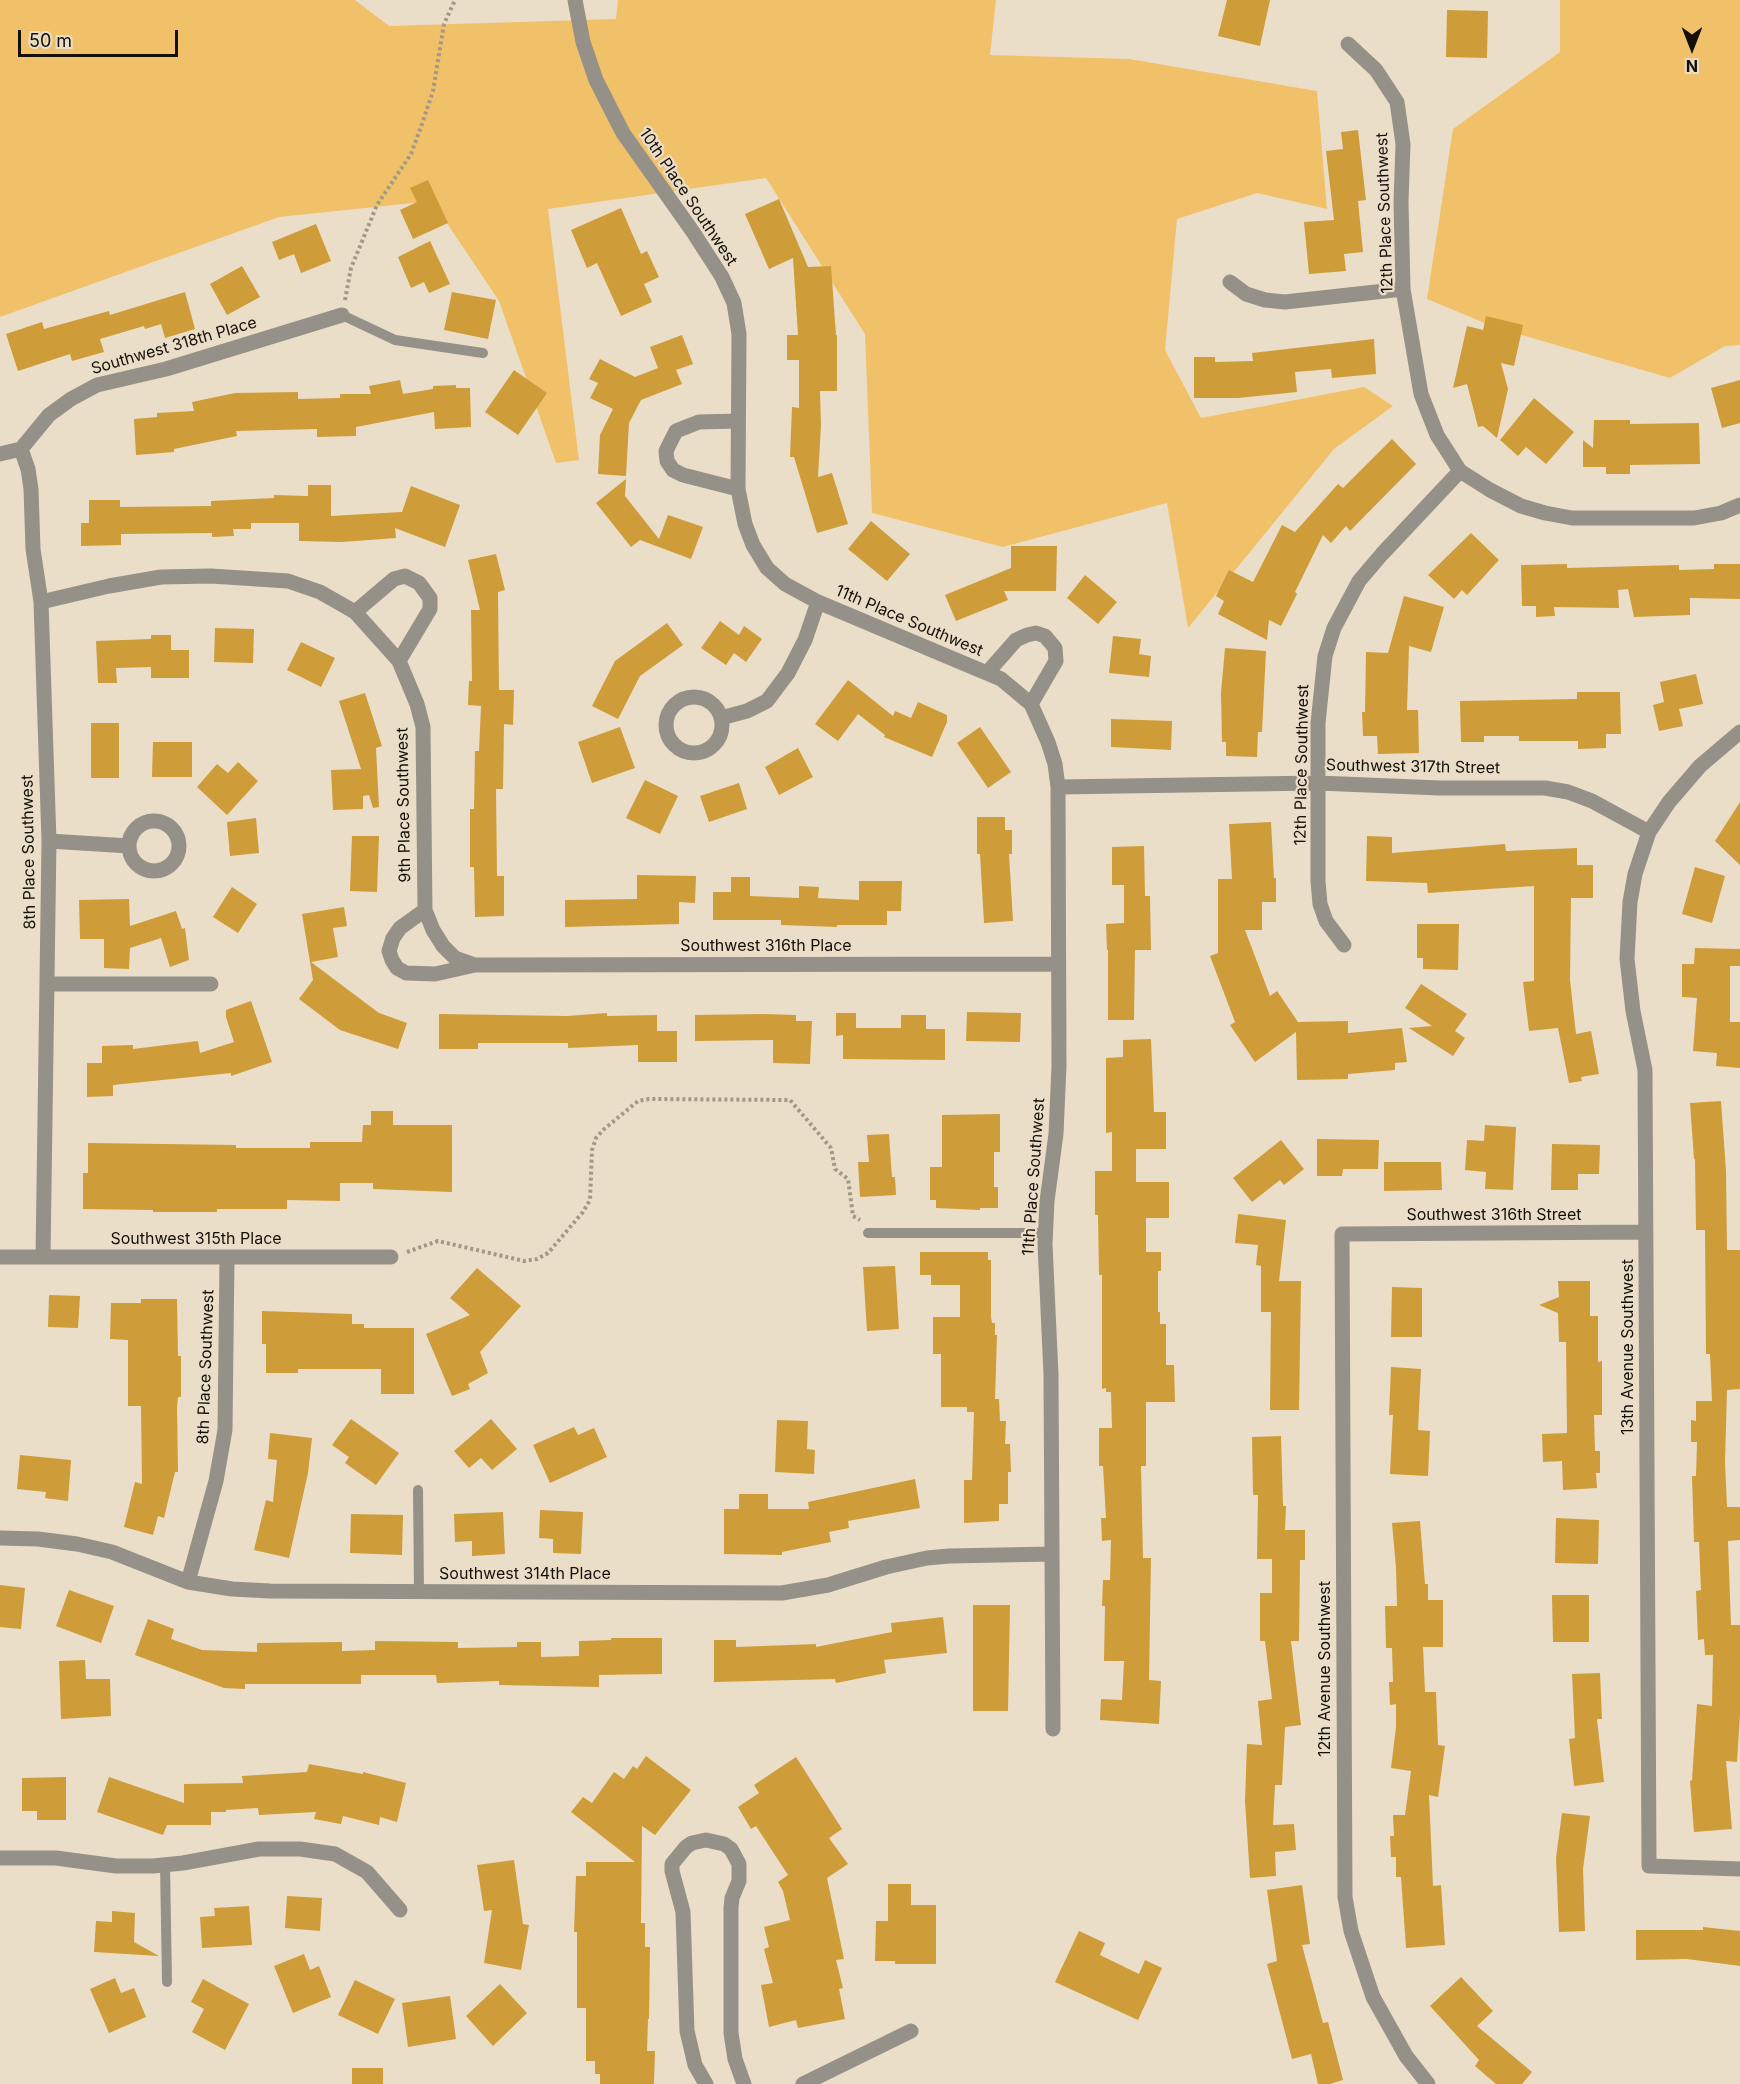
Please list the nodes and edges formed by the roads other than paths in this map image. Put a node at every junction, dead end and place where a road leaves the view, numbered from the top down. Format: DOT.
graph roads {
  1 [pos="575,0"];
  2 [pos="1348,44"];
  3 [pos="1230,282"];
  4 [pos="1403,289"];
  5 [pos="342,315"];
  6 [pos="483,353"];
  7 [pos="737,421"];
  8 [pos="21,449"];
  9 [pos="0,454"];
  10 [pos="1460,471"];
  11 [pos="738,489"];
  12 [pos="1740,505"];
  13 [pos="41,603"];
  14 [pos="818,603"];
  15 [pos="355,612"];
  16 [pos="399,661"];
  17 [pos="987,673"];
  18 [pos="1031,704"];
  19 [pos="721,717"];
  20 [pos="1740,732"];
  21 [pos="1318,783"];
  22 [pos="1058,787"];
  23 [pos="1649,832"];
  24 [pos="49,842"];
  25 [pos="129,846"];
  26 [pos="425,910"];
  27 [pos="1344,945"];
  28 [pos="1058,964"];
  29 [pos="475,965"];
  30 [pos="48,984"];
  31 [pos="211,984"];
  32 [pos="1646,1232"];
  33 [pos="868,1233"];
  34 [pos="1046,1233"];
  35 [pos="1342,1234"];
  36 [pos="0,1257"];
  37 [pos="43,1257"];
  38 [pos="227,1257"];
  39 [pos="392,1257"];
  40 [pos="418,1490"];
  41 [pos="0,1538"];
  42 [pos="1052,1554"];
  43 [pos="188,1581"];
  44 [pos="419,1592"];
  45 [pos="1053,1729"];
  46 [pos="0,1858"];
  47 [pos="165,1865"];
  48 [pos="1740,1869"];
  49 [pos="400,1910"];
  50 [pos="167,1982"];
  51 [pos="911,2031"];
  52 [pos="706,2084"];
  53 [pos="744,2084"];
  54 [pos="802,2084"];
  55 [pos="1428,2084"];
  1 -- 7 [label="street, 10th Place Southwest"];
  2 -- 4 [label="street, 12th Place Southwest"];
  3 -- 4 [label="street"];
  4 -- 10 [label="street, 12th Place Southwest"];
  5 -- 6 [label="lane"];
  5 -- 8 [label="street, Southwest 318th Place"];
  7 -- 11 [label="street, 10th Place Southwest"];
  7 -- 11 [label="street"];
  8 -- 9 [label="street"];
  8 -- 13 [label="street, 8th Place Southwest"];
  10 -- 12 [label="street"];
  10 -- 21 [label="street, 12th Place Southwest"];
  11 -- 14 [label="street, 10th Place Southwest"];
  13 -- 15 [label="street, 9th Place Southwest"];
  13 -- 24 [label="street, 8th Place Southwest"];
  14 -- 17 [label="street, 11th Place Southwest"];
  14 -- 19 [label="street"];
  15 -- 16 [label="street, 9th Place Southwest"];
  15 -- 16 [label="street"];
  16 -- 26 [label="street, 9th Place Southwest"];
  17 -- 18 [label="street, 11th Place Southwest"];
  17 -- 18 [label="street, 11th Place Southwest"];
  18 -- 22 [label="street, 11th Place Southwest"];
  20 -- 23 [label="street, 13th Avenue Southwest"];
  21 -- 22 [label="street, Southwest 317th Street"];
  21 -- 23 [label="street, Southwest 317th Street"];
  21 -- 27 [label="street, 12th Place Southwest"];
  22 -- 28 [label="street, 11th Place Southwest"];
  23 -- 32 [label="street, 13th Avenue Southwest"];
  24 -- 25 [label="street"];
  24 -- 30 [label="street, 8th Place Southwest"];
  26 -- 29 [label="street, 9th Place Southwest"];
  26 -- 29 [label="street"];
  28 -- 29 [label="street, Southwest 316th Place"];
  28 -- 34 [label="street, 11th Place Southwest"];
  30 -- 31 [label="street"];
  30 -- 37 [label="street, 8th Place Southwest"];
  32 -- 35 [label="street, Southwest 316th Street"];
  32 -- 48 [label="street, 13th Avenue Southwest"];
  33 -- 34 [label="lane"];
  34 -- 42 [label="street, 11th Place Southwest"];
  35 -- 55 [label="street, 12th Avenue Southwest"];
  36 -- 37 [label="street, Southwest 315th Place"];
  37 -- 38 [label="street, Southwest 315th Place"];
  38 -- 39 [label="street, Southwest 315th Place"];
  38 -- 43 [label="street, 8th Place Southwest"];
  40 -- 44 [label="lane"];
  41 -- 43 [label="street, Southwest 314th Place"];
  42 -- 44 [label="street, Southwest 314th Place"];
  42 -- 45 [label="street, 11th Place Southwest"];
  43 -- 44 [label="street, Southwest 314th Place"];
  46 -- 47 [label="street"];
  47 -- 49 [label="street"];
  47 -- 50 [label="lane"];
  51 -- 54 [label="street"];
  52 -- 53 [label="street"];
}
